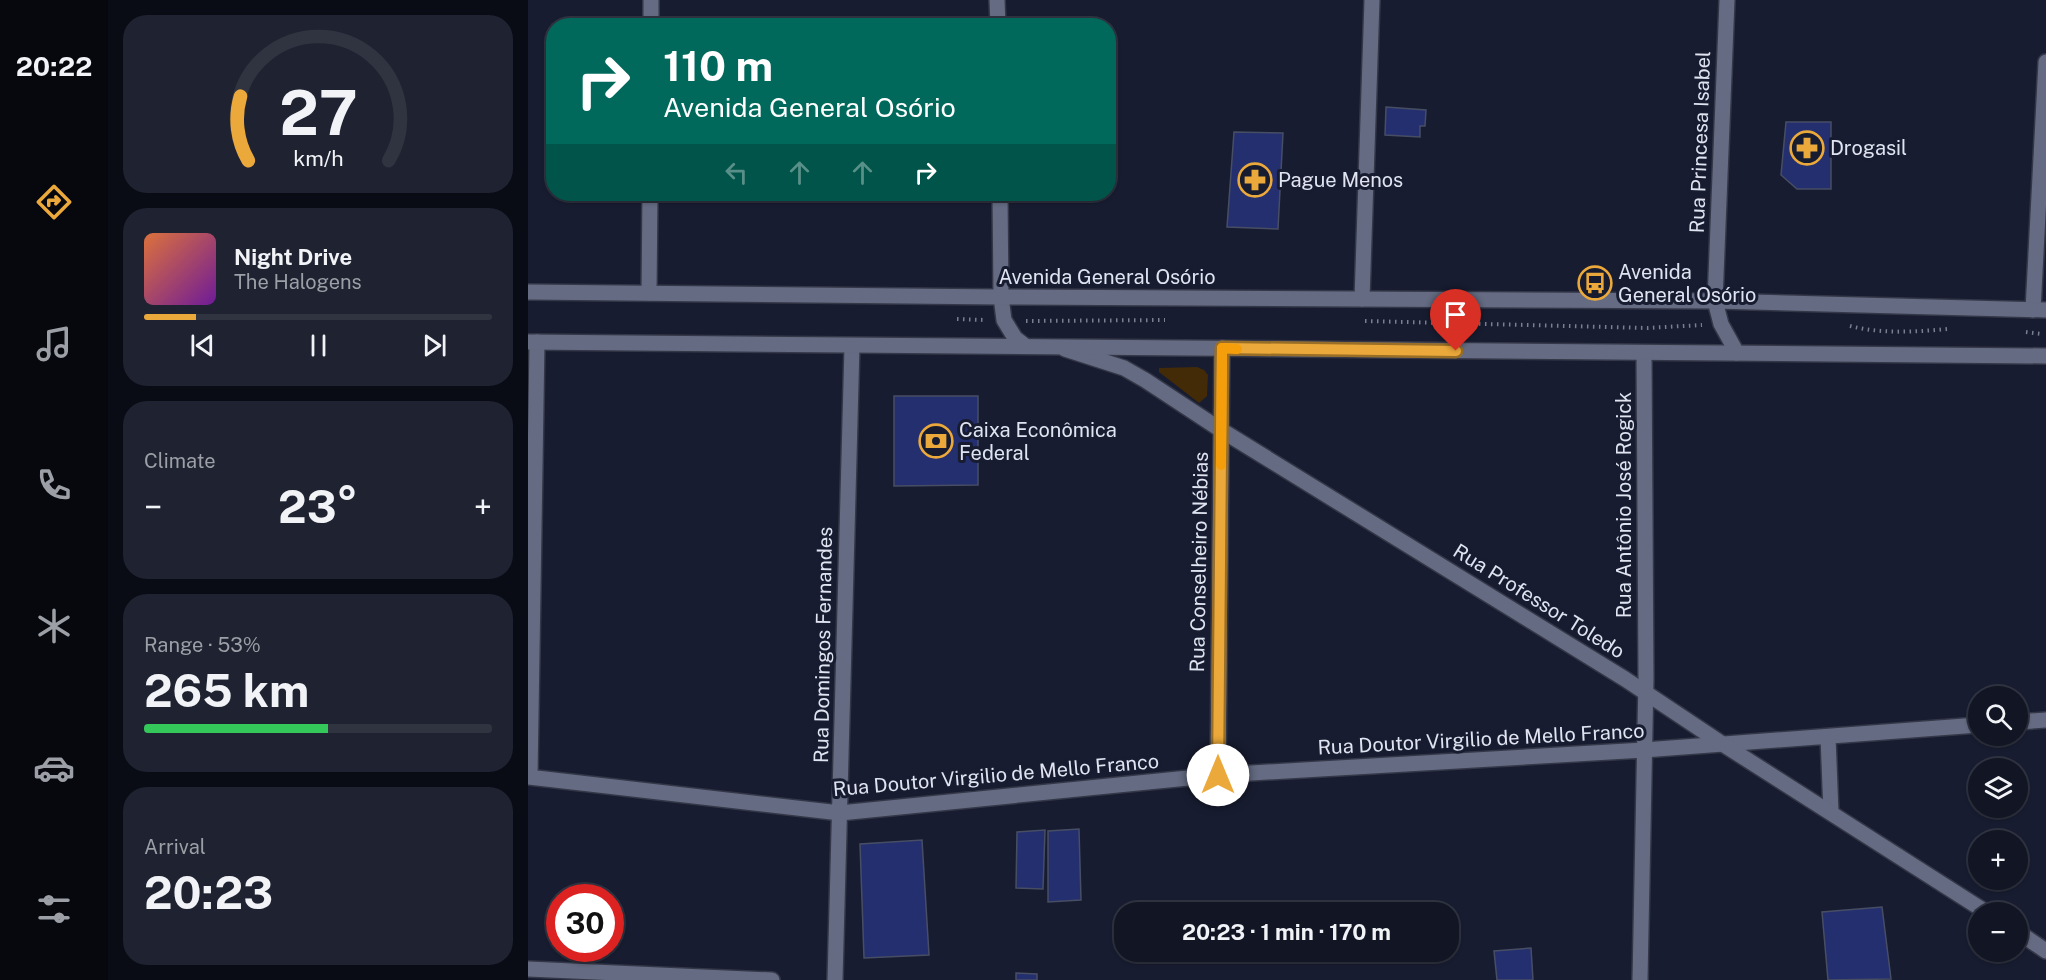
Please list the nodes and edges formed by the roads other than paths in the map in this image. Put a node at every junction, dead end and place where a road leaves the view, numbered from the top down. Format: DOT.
graph roads {
  1 [pos="651,0"];
  2 [pos="998,0"];
  3 [pos="1372,0"];
  4 [pos="1727,0"];
  5 [pos="651,18"];
  6 [pos="998,18"];
  7 [pos="2046,62"];
  8 [pos="650,201"];
  9 [pos="1000,201"];
  10 [pos="528,292"];
  11 [pos="650,293"];
  12 [pos="1001,297"];
  13 [pos="1362,299"];
  14 [pos="1715,301"];
  15 [pos="2039,310"];
  16 [pos="532,342"];
  17 [pos="1024,345"];
  18 [pos="852,346"];
  19 [pos="1059,347"];
  20 [pos="1222,348"];
  21 [pos="1737,352"];
  22 [pos="1644,353"];
  23 [pos="2046,356"];
  24 [pos="1221,430"];
  25 [pos="1646,692"];
  26 [pos="2046,720"];
  27 [pos="2028,721"];
  28 [pos="1968,726"];
  29 [pos="1828,737"];
  30 [pos="1720,743"];
  31 [pos="1644,750"];
  32 [pos="1218,775"];
  33 [pos="529,777"];
  34 [pos="1831,812"];
  35 [pos="840,813"];
  36 [pos="1970,902"];
  37 [pos="2028,938"];
  38 [pos="2046,950"];
  39 [pos="528,969"];
  40 [pos="772,980"];
  41 [pos="835,980"];
  42 [pos="1640,980"];
  1 -- 5 [label="street"];
  2 -- 6 [label="street"];
  3 -- 13 [label="street"];
  4 -- 14 [label="street, Rua Princesa Isabel"];
  7 -- 15 [label="street"];
  8 -- 11 [label="street"];
  9 -- 12 [label="street"];
  10 -- 11 [label="street, Avenida General Osório"];
  11 -- 12 [label="street, Avenida General Osório"];
  12 -- 13 [label="street, Avenida General Osório"];
  12 -- 17 [label="street"];
  13 -- 14 [label="street, Avenida General Osório"];
  14 -- 15 [label="street, Avenida General Osório"];
  14 -- 21 [label="street, Rua Princesa Isabel"];
  16 -- 18 [label="street"];
  16 -- 33 [label="street"];
  17 -- 18 [label="street"];
  17 -- 19 [label="street"];
  18 -- 35 [label="street, Rua Domingos Fernandes"];
  19 -- 20 [label="street"];
  19 -- 24 [label="street, Rua Professor Toledo"];
  20 -- 22 [label="street"];
  20 -- 24 [label="street, Rua Conselheiro Nébias"];
  21 -- 22 [label="street"];
  21 -- 23 [label="street"];
  22 -- 25 [label="street, Rua Antônio José Rogick"];
  24 -- 25 [label="street, Rua Professor Toledo"];
  24 -- 32 [label="street, Rua Conselheiro Nébias"];
  25 -- 30 [label="street, Rua Professor Toledo"];
  25 -- 31 [label="street, Rua Antônio José Rogick"];
  26 -- 27 [label="street"];
  28 -- 29 [label="street, Rua Doutor Virgilio de Mello Franco"];
  29 -- 30 [label="street, Rua Doutor Virgilio de Mello Franco"];
  29 -- 34 [label="street"];
  30 -- 31 [label="street, Rua Doutor Virgilio de Mello Franco"];
  30 -- 34 [label="street, Rua Professor Toledo"];
  31 -- 32 [label="street, Rua Doutor Virgilio de Mello Franco"];
  31 -- 42 [label="street, Rua Antônio José Rogick"];
  32 -- 35 [label="street, Rua Doutor Virgilio de Mello Franco"];
  33 -- 35 [label="street, Rua Doutor Virgilio de Mello Franco"];
  34 -- 36 [label="street, Rua Professor Toledo"];
  35 -- 41 [label="street, Rua Domingos Fernandes"];
  37 -- 38 [label="street"];
  39 -- 40 [label="street"];
}
